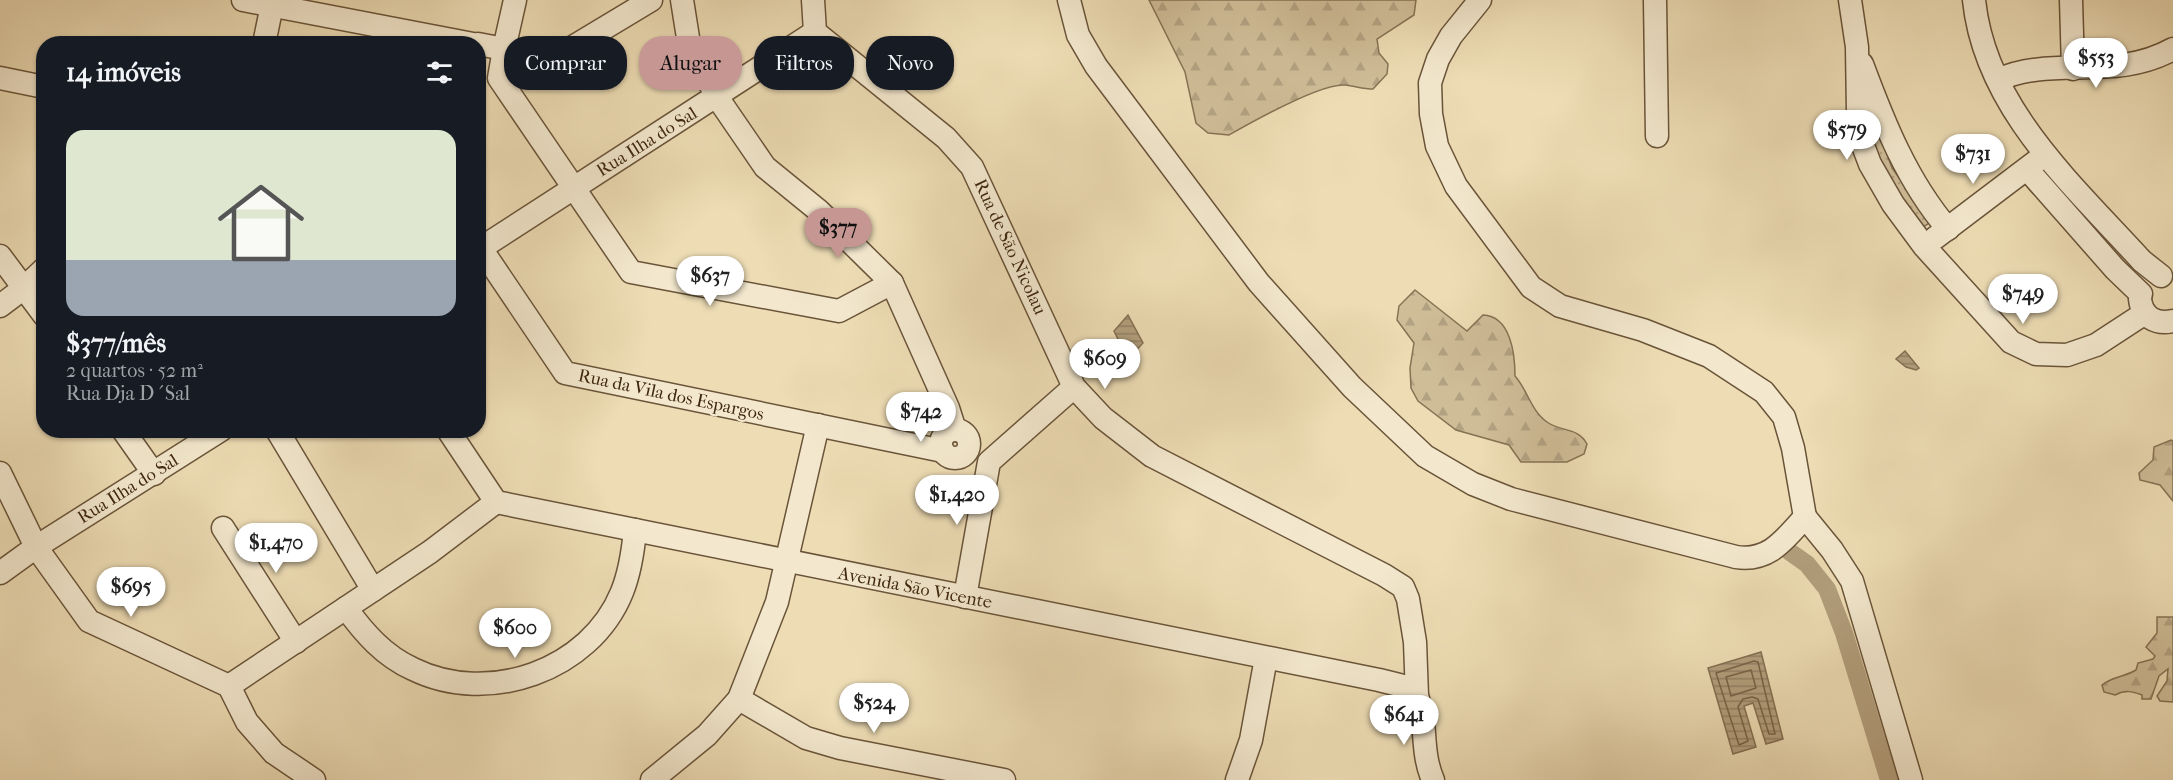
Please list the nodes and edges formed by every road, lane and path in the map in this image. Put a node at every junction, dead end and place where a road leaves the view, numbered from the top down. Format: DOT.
graph roads {
  1 [pos="243,0"];
  2 [pos="514,0"];
  3 [pos="651,0"];
  4 [pos="682,0"];
  5 [pos="813,0"];
  6 [pos="1069,0"];
  7 [pos="1480,0"];
  8 [pos="1655,0"];
  9 [pos="1850,0"];
  10 [pos="1974,0"];
  11 [pos="2071,0"];
  12 [pos="273,3"];
  13 [pos="816,32"];
  14 [pos="266,36"];
  15 [pos="394,36"];
  16 [pos="507,36"];
  17 [pos="591,36"];
  18 [pos="486,46"];
  19 [pos="1857,47"];
  20 [pos="504,49"];
  21 [pos="2173,49"];
  22 [pos="2073,69"];
  23 [pos="1998,80"];
  24 [pos="1,84"];
  25 [pos="36,86"];
  26 [pos="504,86"];
  27 [pos="507,90"];
  28 [pos="717,97"];
  29 [pos="1657,136"];
  30 [pos="2045,154"];
  31 [pos="2027,169"];
  32 [pos="573,189"];
  33 [pos="1948,229"];
  34 [pos="486,244"];
  35 [pos="1924,246"];
  36 [pos="0,255"];
  37 [pos="486,257"];
  38 [pos="2169,276"];
  39 [pos="36,277"];
  40 [pos="892,283"];
  41 [pos="24,288"];
  42 [pos="36,304"];
  43 [pos="0,306"];
  44 [pos="2158,316"];
  45 [pos="1074,387"];
  46 [pos="818,425"];
  47 [pos="955,430"];
  48 [pos="129,438"];
  49 [pos="209,438"];
  50 [pos="282,438"];
  51 [pos="453,438"];
  52 [pos="943,451"];
  53 [pos="966,452"];
  54 [pos="989,462"];
  55 [pos="0,473"];
  56 [pos="154,474"];
  57 [pos="496,502"];
  58 [pos="1805,517"];
  59 [pos="222,528"];
  60 [pos="635,530"];
  61 [pos="36,547"];
  62 [pos="785,560"];
  63 [pos="0,573"];
  64 [pos="373,590"];
  65 [pos="965,597"];
  66 [pos="346,608"];
  67 [pos="297,642"];
  68 [pos="1266,658"];
  69 [pos="229,686"];
  70 [pos="1416,696"];
  71 [pos="739,699"];
  72 [pos="994,779"];
  73 [pos="314,780"];
  74 [pos="652,780"];
  75 [pos="1237,780"];
  76 [pos="1433,780"];
  77 [pos="1911,780"];
  1 -- 12 [label="street"];
  2 -- 16 [label="street"];
  3 -- 17 [label="street"];
  4 -- 28 [label="street"];
  5 -- 13 [label="street"];
  6 -- 58 [label="street"];
  7 -- 58 [label="street"];
  8 -- 29 [label="street"];
  9 -- 19 [label="street"];
  10 -- 23 [label="street"];
  11 -- 22 [label="street"];
  12 -- 14 [label="street"];
  12 -- 15 [label="street"];
  13 -- 28 [label="street, Rua Ilha do Sal"];
  13 -- 45 [label="street, Rua de São Nicolau"];
  18 -- 20 [label="street"];
  19 -- 33 [label="street"];
  19 -- 35 [label="street"];
  20 -- 26 [label="street"];
  21 -- 22 [label="street"];
  22 -- 23 [label="street"];
  23 -- 30 [label="street"];
  24 -- 25 [label="street"];
  27 -- 32 [label="street"];
  28 -- 32 [label="street, Rua Ilha do Sal"];
  28 -- 40 [label="street"];
  30 -- 31 [label="street"];
  30 -- 38 [label="street"];
  31 -- 33 [label="street"];
  31 -- 44 [label="street"];
  32 -- 34 [label="street, Rua Ilha do Sal"];
  32 -- 40 [label="street"];
  33 -- 35 [label="street"];
  35 -- 44 [label="street"];
  36 -- 41 [label="street"];
  37 -- 46 [label="street, Rua da Vila dos Espargos"];
  38 -- 44 [label="street"];
  39 -- 41 [label="street"];
  40 -- 47 [label="street"];
  41 -- 42 [label="street"];
  41 -- 43 [label="street"];
  45 -- 54 [label="street"];
  45 -- 70 [label="street, Rua de São Nicolau"];
  46 -- 52 [label="street, Rua da Vila dos Espargos"];
  46 -- 62 [label="street"];
  47 -- 52 [label="street"];
  47 -- 53 [label="street"];
  48 -- 56 [label="street"];
  49 -- 56 [label="street, Rua Ilha do Sal"];
  50 -- 64 [label="street"];
  51 -- 57 [label="street"];
  52 -- 53 [label="street"];
  53 -- 54 [label="street"];
  54 -- 65 [label="street"];
  55 -- 61 [label="street"];
  56 -- 61 [label="street, Rua Ilha do Sal"];
  57 -- 60 [label="street, Avenida São Vicente"];
  57 -- 64 [label="street"];
  58 -- 77 [label="street"];
  59 -- 67 [label="street"];
  60 -- 62 [label="street, Avenida São Vicente"];
  60 -- 66 [label="street"];
  61 -- 63 [label="street, Rua Ilha do Sal"];
  61 -- 69 [label="street"];
  62 -- 65 [label="street, Avenida São Vicente"];
  62 -- 71 [label="street"];
  64 -- 66 [label="street"];
  65 -- 68 [label="street, Avenida São Vicente"];
  66 -- 67 [label="street"];
  67 -- 69 [label="street"];
  68 -- 70 [label="street, Avenida São Vicente"];
  68 -- 75 [label="street"];
  69 -- 73 [label="street"];
  70 -- 76 [label="street, Rua de São Nicolau"];
  71 -- 72 [label="street"];
  71 -- 74 [label="street"];
}
